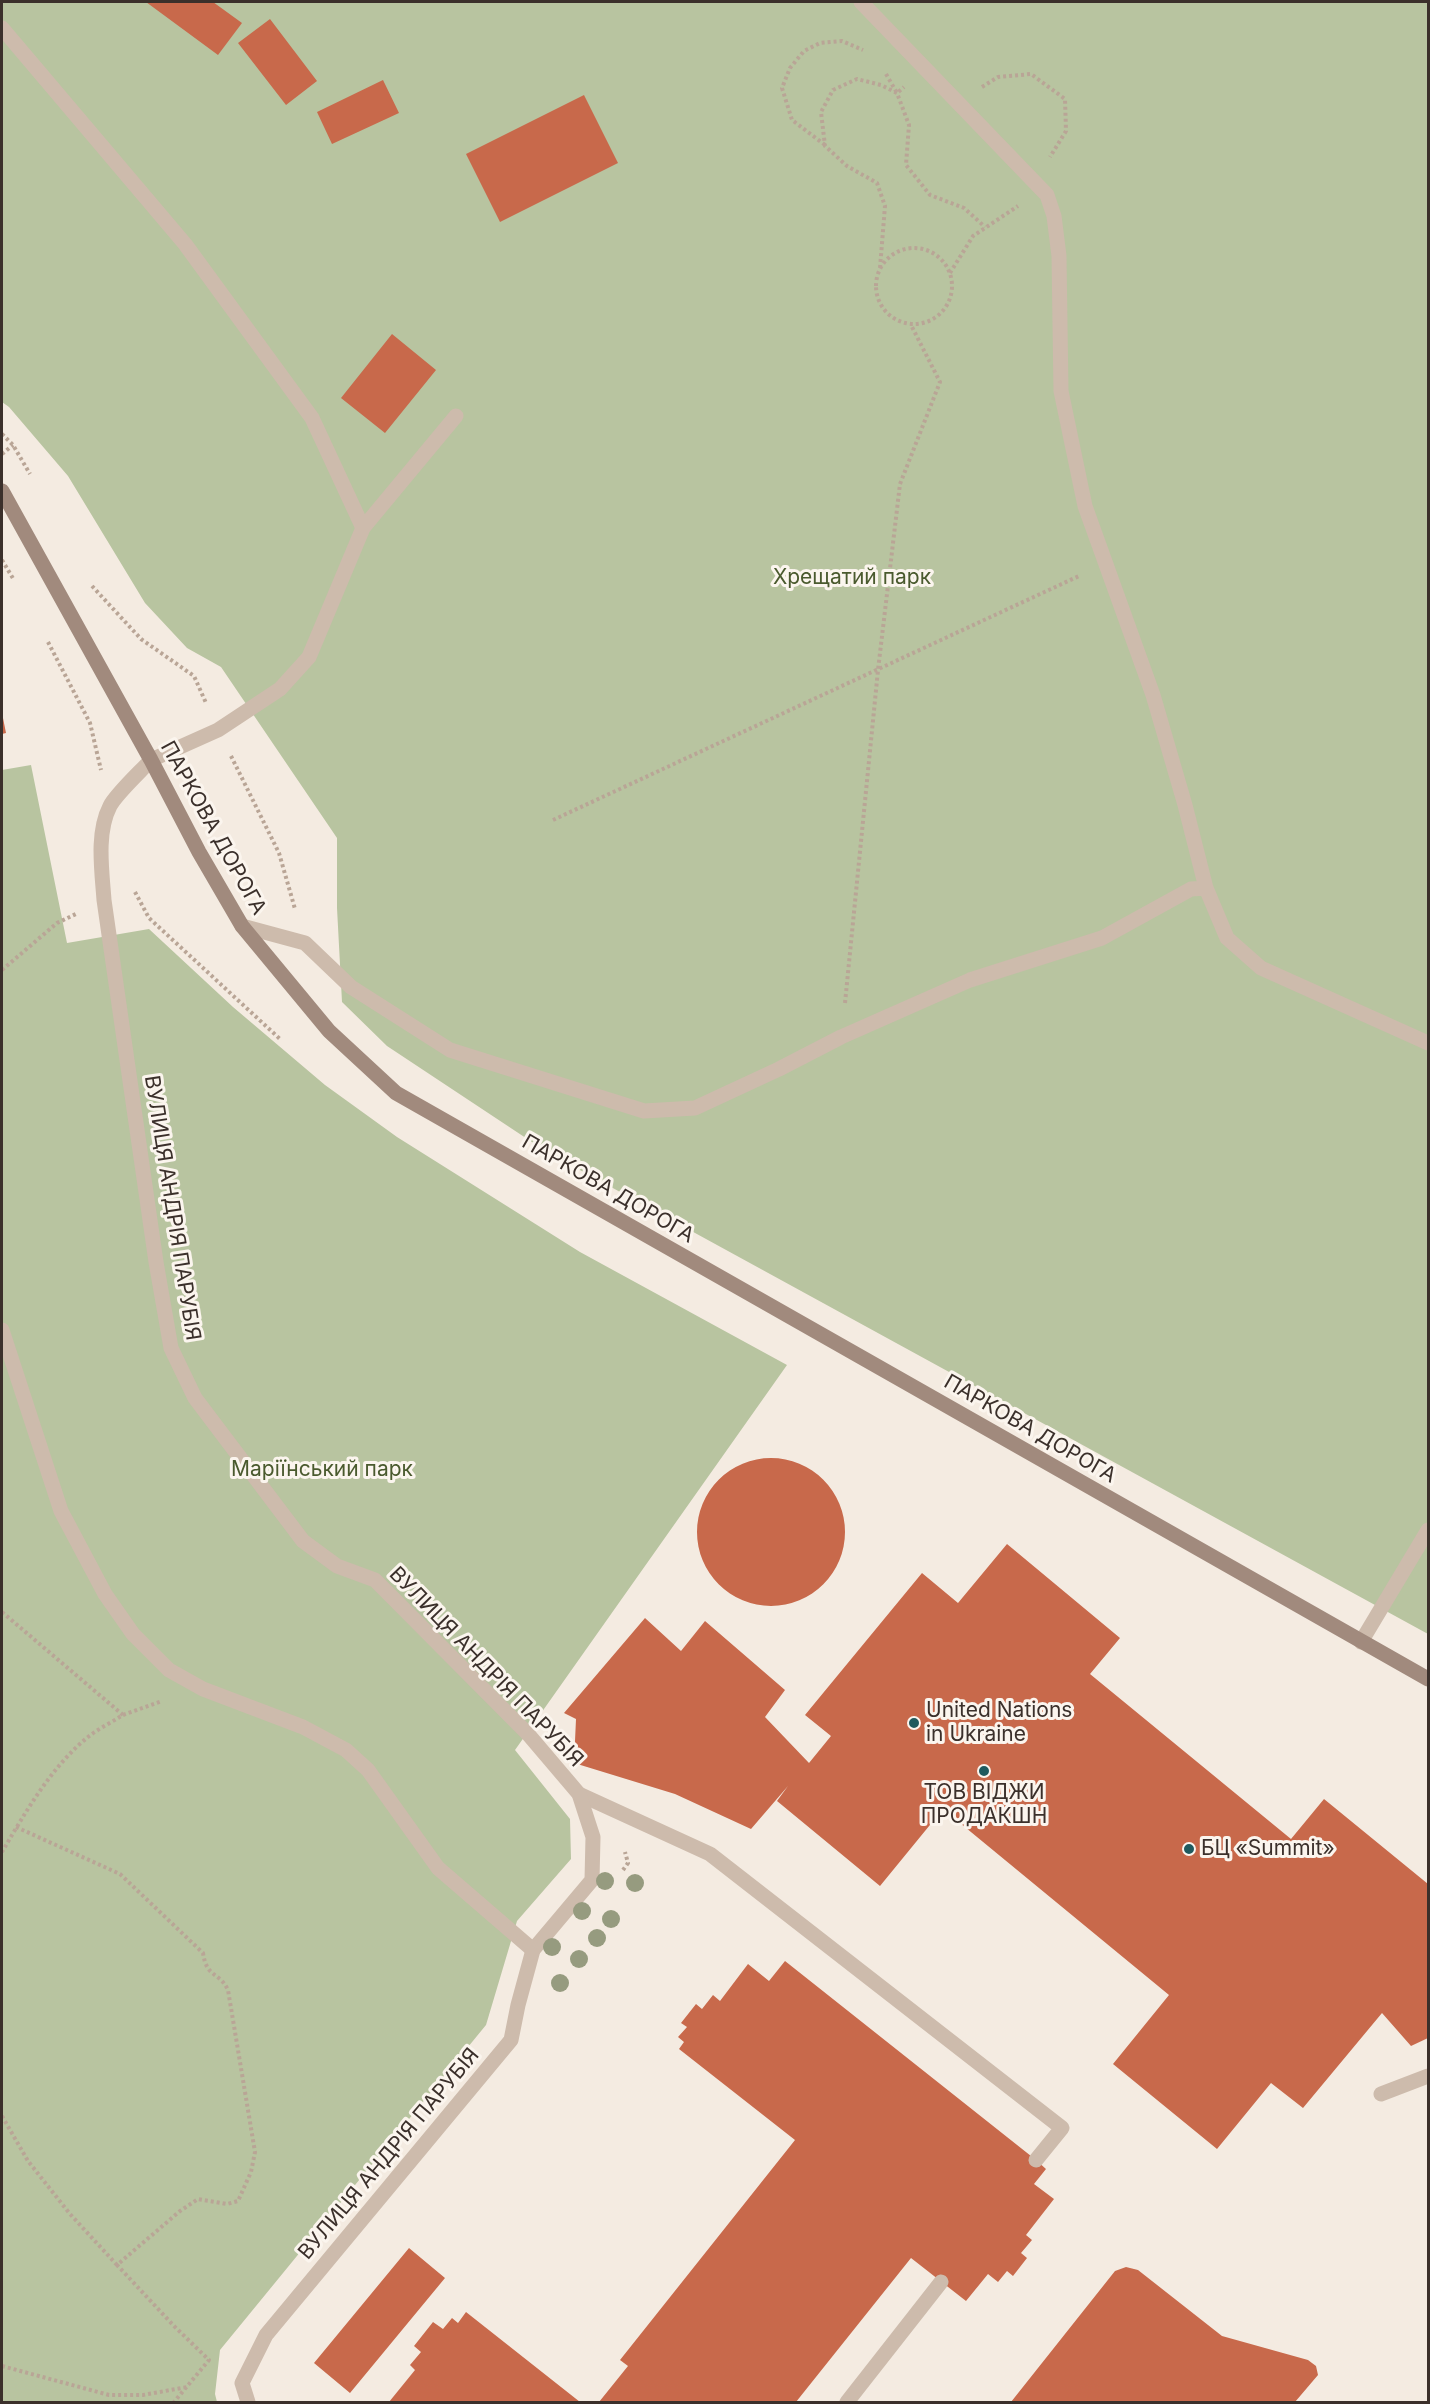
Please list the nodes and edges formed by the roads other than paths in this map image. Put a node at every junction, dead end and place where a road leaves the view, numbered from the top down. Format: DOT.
graph roads {
  1 [pos="861,2"];
  2 [pos="2,28"];
  3 [pos="456,416"];
  4 [pos="2,492"];
  5 [pos="363,528"];
  6 [pos="151,760"];
  7 [pos="1206,888"];
  8 [pos="242,926"];
  9 [pos="1428,1044"];
  10 [pos="2,1330"];
  11 [pos="1428,1530"];
  12 [pos="1361,1642"];
  13 [pos="1428,1679"];
  14 [pos="579,1794"];
  15 [pos="533,1950"];
  16 [pos="1428,2076"];
  17 [pos="1381,2094"];
  18 [pos="1036,2160"];
  19 [pos="941,2282"];
  20 [pos="248,2403"];
  21 [pos="847,2403"];
  1 -- 7 [label="street"];
  2 -- 5 [label="street"];
  3 -- 5 [label="street"];
  4 -- 6 [label="main road, ПАРКОВА ДОРОГА"];
  5 -- 6 [label="street"];
  6 -- 8 [label="main road, ПАРКОВА ДОРОГА"];
  6 -- 14 [label="street, ВУЛИЦЯ АНДРІЯ ПАРУБІЯ"];
  7 -- 8 [label="street"];
  7 -- 9 [label="street"];
  8 -- 12 [label="main road, ПАРКОВА ДОРОГА"];
  10 -- 15 [label="street"];
  11 -- 12 [label="street"];
  12 -- 13 [label="main road, ПАРКОВА ДОРОГА"];
  14 -- 15 [label="street, ВУЛИЦЯ АНДРІЯ ПАРУБІЯ"];
  14 -- 18 [label="street"];
  15 -- 20 [label="street, ВУЛИЦЯ АНДРІЯ ПАРУБІЯ"];
  16 -- 17 [label="street"];
  19 -- 21 [label="street"];
}
